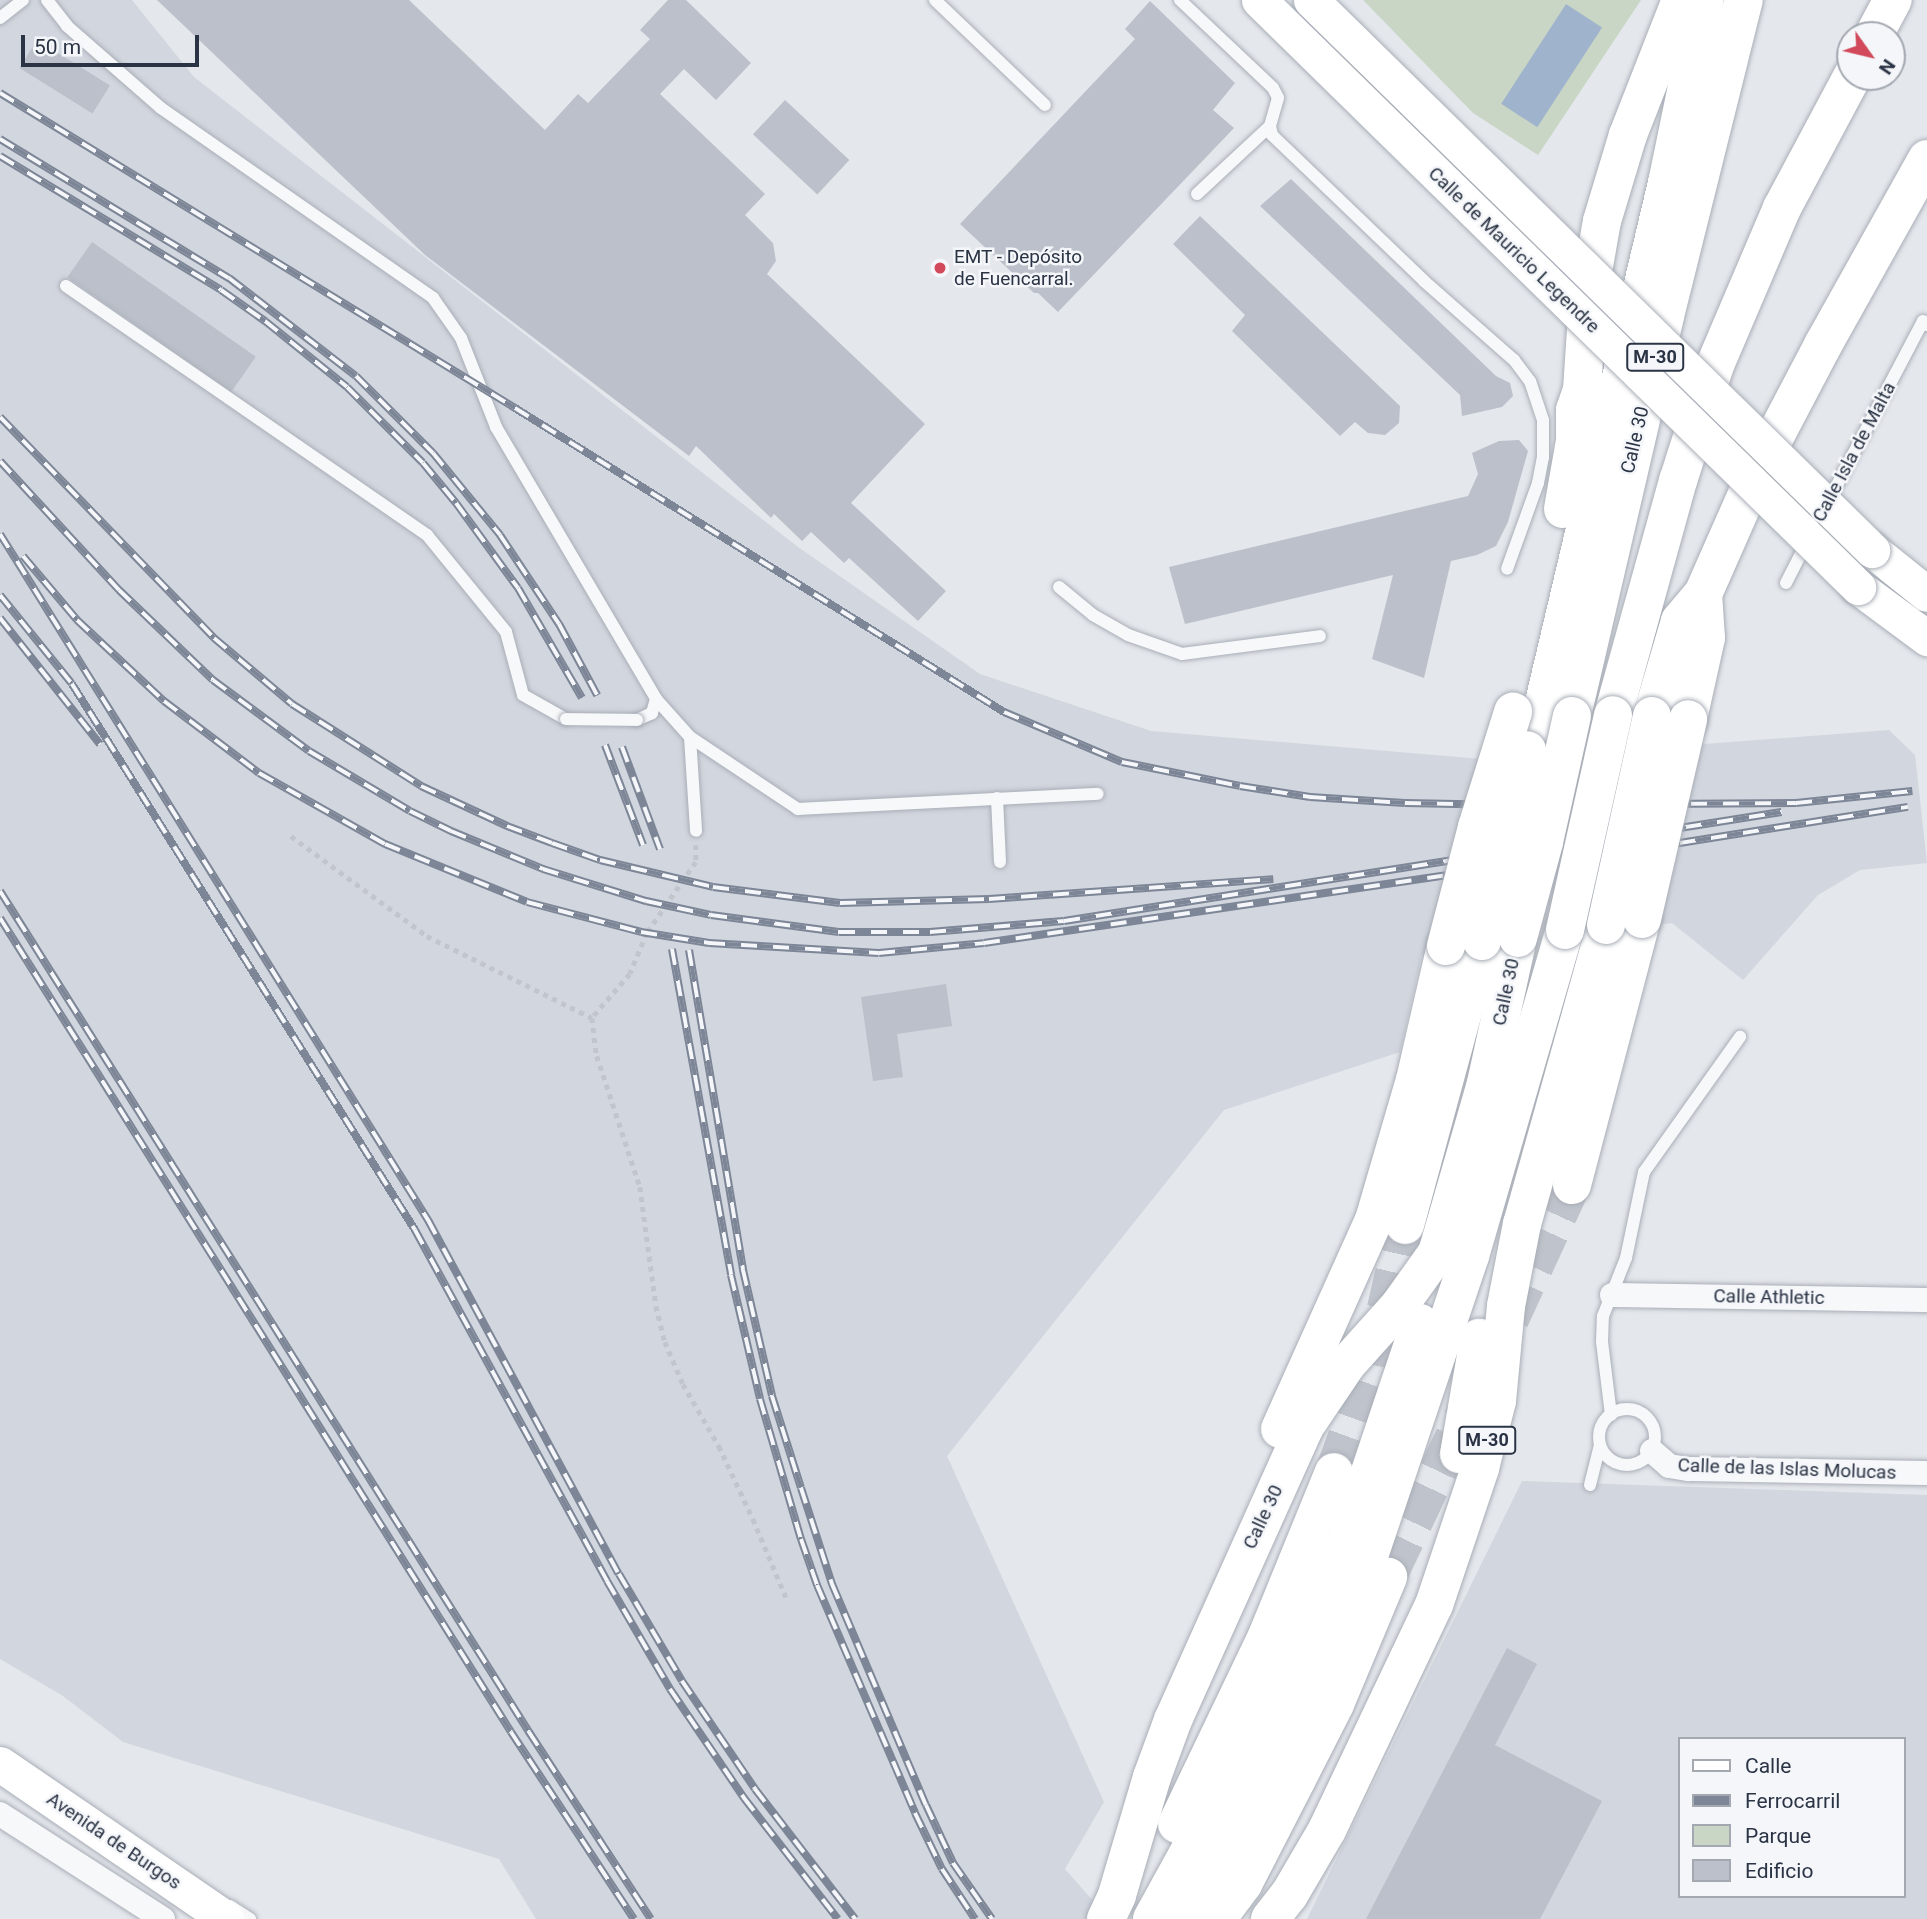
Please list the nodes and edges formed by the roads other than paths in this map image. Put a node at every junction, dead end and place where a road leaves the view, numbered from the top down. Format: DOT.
graph roads {
  1 [pos="23,0"];
  2 [pos="47,0"];
  3 [pos="935,0"];
  4 [pos="1180,0"];
  5 [pos="1259,0"];
  6 [pos="1311,0"];
  7 [pos="1681,0"];
  8 [pos="1705,0"];
  9 [pos="1744,0"];
  10 [pos="1893,0"];
  11 [pos="0,18"];
  12 [pos="1882,21"];
  13 [pos="1845,91"];
  14 [pos="1045,105"];
  15 [pos="1270,126"];
  16 [pos="1927,159"];
  17 [pos="1916,192"];
  18 [pos="1197,194"];
  19 [pos="66,286"];
  20 [pos="1925,323"];
  21 [pos="1507,569"];
  22 [pos="1786,583"];
  23 [pos="1059,587"];
  24 [pos="1927,594"];
  25 [pos="1320,636"];
  26 [pos="1927,638"];
  27 [pos="656,699"];
  28 [pos="1646,716"];
  29 [pos="1536,721"];
  30 [pos="690,737"];
  31 [pos="1098,794"];
  32 [pos="997,798"];
  33 [pos="696,831"];
  34 [pos="1000,862"];
  35 [pos="1600,925"];
  36 [pos="1482,942"];
  37 [pos="1740,1037"];
  38 [pos="1573,1185"];
  39 [pos="1405,1225"];
  40 [pos="1437,1253"];
  41 [pos="1612,1294"];
  42 [pos="1927,1300"];
  43 [pos="1611,1415"];
  44 [pos="1601,1444"];
  45 [pos="1652,1451"];
  46 [pos="1334,1472"];
  47 [pos="1927,1473"];
  48 [pos="1590,1485"];
  49 [pos="1389,1574"];
  50 [pos="0,1751"];
  51 [pos="1157,1760"];
  52 [pos="0,1765"];
  53 [pos="0,1814"];
  54 [pos="163,1919"];
  55 [pos="226,1919"];
  56 [pos="250,1919"];
  57 [pos="1106,1919"];
  58 [pos="1130,1919"];
  59 [pos="1152,1919"];
  60 [pos="1188,1919"];
  61 [pos="1217,1919"];
  62 [pos="1245,1919"];
  63 [pos="1270,1919"];
  1 -- 11 [label="lane"];
  2 -- 27 [label="lane"];
  3 -- 14 [label="lane"];
  4 -- 15 [label="lane"];
  5 -- 26 [label="street, Calle de Mauricio Legendre, bridge"];
  6 -- 24 [label="street, Calle de Mauricio Legendre, bridge"];
  7 -- 29 [label="highway"];
  8 -- 29 [label="highway"];
  9 -- 29 [label="highway, Calle 30 / M-30"];
  10 -- 12 [label="highway"];
  13 -- 28 [label="highway"];
  15 -- 18 [label="lane"];
  15 -- 21 [label="lane"];
  16 -- 17 [label="highway"];
  17 -- 28 [label="highway"];
  19 -- 27 [label="lane, bridge"];
  20 -- 22 [label="lane, Calle Isla de Malta"];
  23 -- 25 [label="lane"];
  27 -- 30 [label="lane"];
  28 -- 35 [label="highway, bridge"];
  28 -- 35 [label="highway"];
  29 -- 36 [label="highway, bridge"];
  29 -- 36 [label="highway, Calle 30, bridge"];
  30 -- 32 [label="lane"];
  30 -- 33 [label="lane"];
  31 -- 32 [label="lane"];
  32 -- 34 [label="lane"];
  35 -- 38 [label="highway"];
  35 -- 60 [label="highway"];
  35 -- 62 [label="highway"];
  35 -- 63 [label="highway, M-30"];
  36 -- 39 [label="highway"];
  36 -- 40 [label="highway, Calle 30"];
  36 -- 51 [label="highway"];
  37 -- 41 [label="lane"];
  40 -- 51 [label="highway, Calle 30"];
  40 -- 59 [label="highway"];
  41 -- 42 [label="street, Calle Athletic"];
  41 -- 43 [label="lane"];
  43 -- 44 [label="lane"];
  43 -- 45 [label="lane, Calle de las Islas Molucas"];
  44 -- 45 [label="lane, Calle de las Islas Molucas"];
  44 -- 48 [label="lane"];
  45 -- 47 [label="street, Calle de las Islas Molucas"];
  46 -- 58 [label="highway"];
  49 -- 61 [label="highway"];
  50 -- 56 [label="lane"];
  51 -- 57 [label="highway, Calle 30"];
  52 -- 55 [label="street, Avenida de Burgos"];
  53 -- 54 [label="street, Avenida de Burgos"];
}
